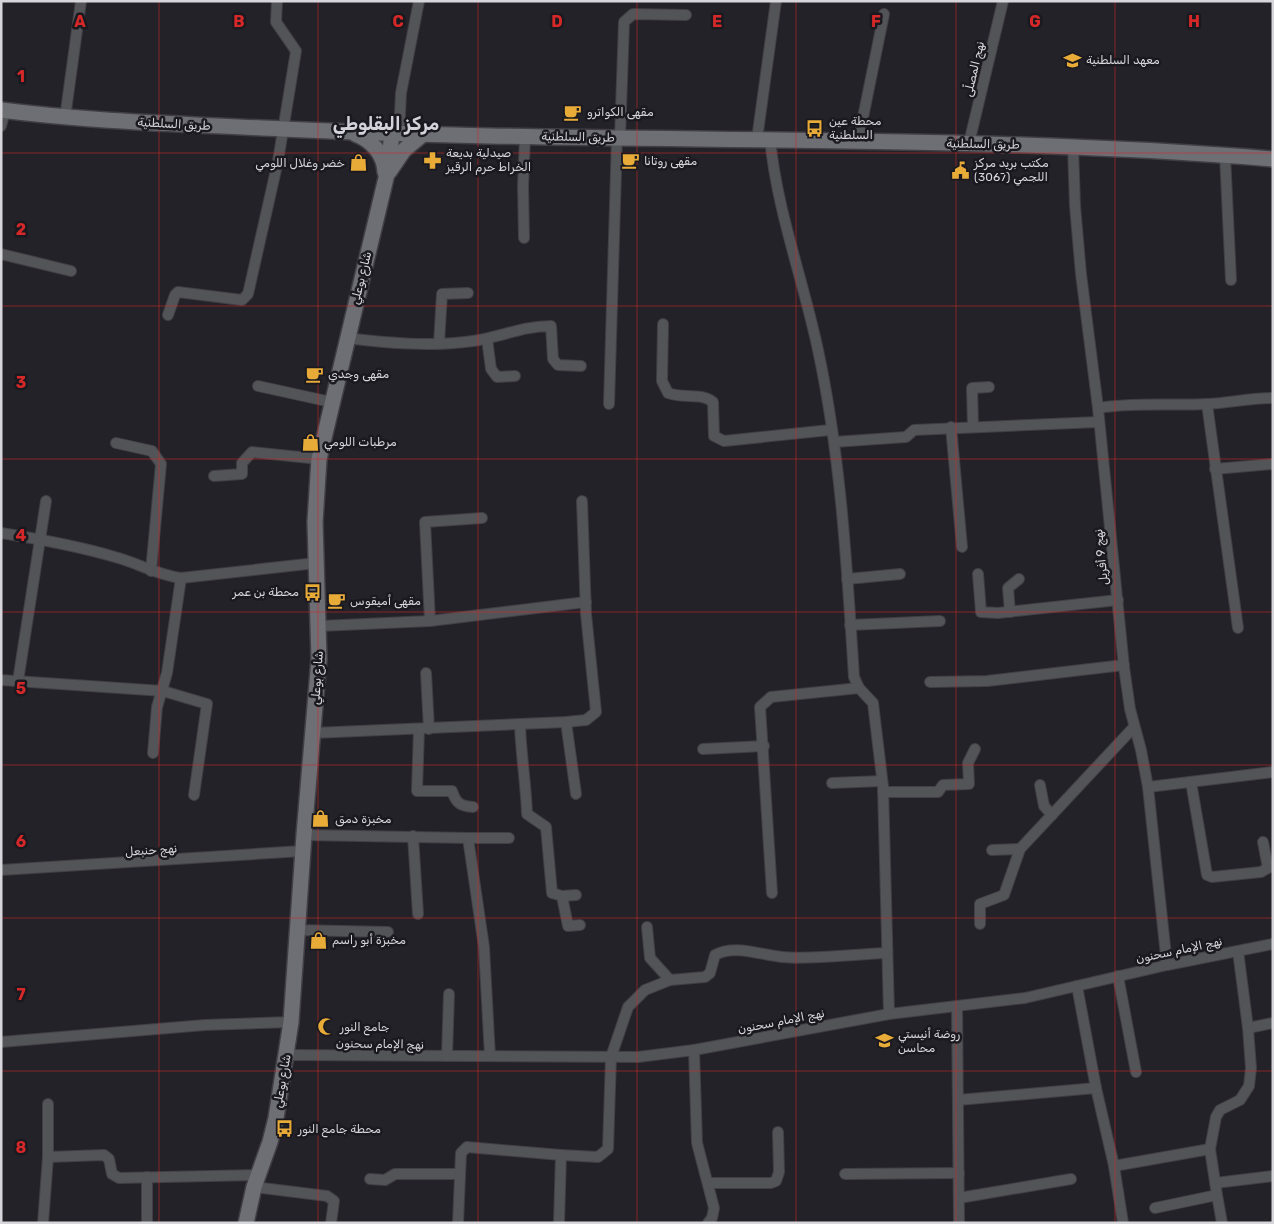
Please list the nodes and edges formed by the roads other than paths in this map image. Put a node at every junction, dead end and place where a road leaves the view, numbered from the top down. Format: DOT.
graph roads {
  1 [pos="80,1"];
  2 [pos="278,1"];
  3 [pos="419,1"];
  4 [pos="776,1"];
  5 [pos="1003,1"];
  6 [pos="884,14"];
  7 [pos="686,15"];
  8 [pos="3,110"];
  9 [pos="65,118"];
  10 [pos="1,126"];
  11 [pos="284,129"];
  12 [pos="351,132"];
  13 [pos="395,135"];
  14 [pos="422,135"];
  15 [pos="525,137"];
  16 [pos="619,138"];
  17 [pos="764,139"];
  18 [pos="858,142"];
  19 [pos="969,143"];
  20 [pos="1073,146"];
  21 [pos="1225,155"];
  22 [pos="1273,159"];
  23 [pos="386,178"];
  24 [pos="524,238"];
  25 [pos="1,254"];
  26 [pos="71,271"];
  27 [pos="1231,280"];
  28 [pos="468,293"];
  29 [pos="168,315"];
  30 [pos="663,324"];
  31 [pos="346,338"];
  32 [pos="487,339"];
  33 [pos="439,344"];
  34 [pos="581,366"];
  35 [pos="515,376"];
  36 [pos="258,386"];
  37 [pos="989,387"];
  38 [pos="1273,398"];
  39 [pos="332,402"];
  40 [pos="609,404"];
  41 [pos="1207,404"];
  42 [pos="1098,408"];
  43 [pos="1098,422"];
  44 [pos="972,426"];
  45 [pos="952,427"];
  46 [pos="830,430"];
  47 [pos="834,442"];
  48 [pos="116,443"];
  49 [pos="319,459"];
  50 [pos="1273,464"];
  51 [pos="1215,469"];
  52 [pos="214,476"];
  53 [pos="46,500"];
  54 [pos="582,501"];
  55 [pos="482,518"];
  56 [pos="1,533"];
  57 [pos="40,539"];
  58 [pos="962,547"];
  59 [pos="316,563"];
  60 [pos="151,571"];
  61 [pos="900,574"];
  62 [pos="978,574"];
  63 [pos="181,578"];
  64 [pos="847,579"];
  65 [pos="1019,579"];
  66 [pos="1118,600"];
  67 [pos="586,602"];
  68 [pos="1010,612"];
  69 [pos="430,621"];
  70 [pos="940,621"];
  71 [pos="850,625"];
  72 [pos="320,626"];
  73 [pos="1238,628"];
  74 [pos="1124,665"];
  75 [pos="426,673"];
  76 [pos="1,680"];
  77 [pos="18,681"];
  78 [pos="930,682"];
  79 [pos="859,688"];
  80 [pos="163,691"];
  81 [pos="566,722"];
  82 [pos="520,725"];
  83 [pos="1134,727"];
  84 [pos="424,729"];
  85 [pos="313,732"];
  86 [pos="764,746"];
  87 [pos="703,749"];
  88 [pos="975,749"];
  89 [pos="153,753"];
  90 [pos="1273,772"];
  91 [pos="882,781"];
  92 [pos="1190,782"];
  93 [pos="832,783"];
  94 [pos="1040,785"];
  95 [pos="1148,787"];
  96 [pos="883,792"];
  97 [pos="576,794"];
  98 [pos="194,795"];
  99 [pos="473,807"];
  100 [pos="1052,815"];
  101 [pos="304,835"];
  102 [pos="413,836"];
  103 [pos="468,838"];
  104 [pos="509,838"];
  105 [pos="1263,842"];
  106 [pos="1020,849"];
  107 [pos="992,850"];
  108 [pos="302,851"];
  109 [pos="1270,866"];
  110 [pos="1,870"];
  111 [pos="772,893"];
  112 [pos="576,895"];
  113 [pos="562,896"];
  114 [pos="418,914"];
  115 [pos="980,924"];
  116 [pos="580,925"];
  117 [pos="647,927"];
  118 [pos="297,930"];
  119 [pos="388,932"];
  120 [pos="1273,944"];
  121 [pos="1238,951"];
  122 [pos="886,953"];
  123 [pos="1167,965"];
  124 [pos="1118,976"];
  125 [pos="670,980"];
  126 [pos="1077,986"];
  127 [pos="448,994"];
  128 [pos="957,1006"];
  129 [pos="889,1014"];
  130 [pos="291,1022"];
  131 [pos="1273,1023"];
  132 [pos="1248,1028"];
  133 [pos="1,1042"];
  134 [pos="694,1050"];
  135 [pos="287,1055"];
  136 [pos="447,1056"];
  137 [pos="490,1056"];
  138 [pos="611,1057"];
  139 [pos="1136,1072"];
  140 [pos="1096,1088"];
  141 [pos="958,1100"];
  142 [pos="48,1104"];
  143 [pos="778,1132"];
  144 [pos="1210,1149"];
  145 [pos="561,1155"];
  146 [pos="48,1157"];
  147 [pos="1114,1166"];
  148 [pos="959,1173"];
  149 [pos="460,1174"];
  150 [pos="845,1174"];
  151 [pos="1273,1176"];
  152 [pos="148,1177"];
  153 [pos="370,1179"];
  154 [pos="1071,1179"];
  155 [pos="256,1181"];
  156 [pos="709,1183"];
  157 [pos="1214,1183"];
  158 [pos="1217,1195"];
  159 [pos="959,1198"];
  160 [pos="1155,1208"];
  161 [pos="43,1223"];
  162 [pos="147,1223"];
  163 [pos="246,1223"];
  164 [pos="331,1223"];
  165 [pos="458,1223"];
  166 [pos="559,1223"];
  167 [pos="708,1223"];
  168 [pos="959,1223"];
  169 [pos="1123,1223"];
  170 [pos="1222,1223"];
  1 -- 9 [label="street"];
  2 -- 11 [label="street"];
  3 -- 13 [label="street"];
  4 -- 17 [label="street"];
  5 -- 19 [label="street, نهج المصلّى"];
  6 -- 18 [label="street"];
  7 -- 16 [label="street"];
  8 -- 9 [label="main road, طريق السلطنية"];
  8 -- 10 [label="street"];
  9 -- 11 [label="main road, طريق السلطنية"];
  11 -- 12 [label="main road, طريق السلطنية"];
  11 -- 29 [label="street"];
  12 -- 13 [label="main road, طريق السلطنية"];
  12 -- 23 [label="main road"];
  13 -- 14 [label="main road, طريق السلطنية"];
  13 -- 23 [label="main road, شارع بوعلي"];
  14 -- 15 [label="main road, طريق السلطنية"];
  14 -- 23 [label="main road"];
  15 -- 16 [label="main road, طريق السلطنية"];
  15 -- 24 [label="street"];
  16 -- 17 [label="main road, طريق السلطنية"];
  16 -- 40 [label="street"];
  17 -- 18 [label="main road, طريق السلطنية"];
  17 -- 46 [label="street"];
  18 -- 19 [label="main road, طريق السلطنية"];
  19 -- 20 [label="main road, طريق السلطنية"];
  20 -- 21 [label="main road, طريق السلطنية"];
  20 -- 42 [label="street, نهج 9 أفريل"];
  21 -- 22 [label="main road, طريق السلطنية"];
  21 -- 27 [label="street"];
  23 -- 31 [label="main road, شارع بوعلي"];
  25 -- 26 [label="street"];
  28 -- 33 [label="street"];
  30 -- 46 [label="street"];
  31 -- 33 [label="street"];
  31 -- 39 [label="main road, شارع بوعلي"];
  32 -- 33 [label="street"];
  32 -- 34 [label="street"];
  32 -- 35 [label="street"];
  36 -- 39 [label="street"];
  37 -- 44 [label="street"];
  38 -- 41 [label="street"];
  39 -- 49 [label="main road, شارع بوعلي"];
  41 -- 42 [label="street"];
  41 -- 51 [label="street"];
  42 -- 43 [label="street, نهج 9 أفريل"];
  43 -- 44 [label="street"];
  43 -- 66 [label="street, نهج 9 أفريل"];
  44 -- 45 [label="street"];
  45 -- 47 [label="street"];
  45 -- 58 [label="street"];
  46 -- 47 [label="street"];
  47 -- 64 [label="street"];
  48 -- 60 [label="street"];
  49 -- 52 [label="street"];
  49 -- 59 [label="main road, شارع بوعلي"];
  50 -- 51 [label="street"];
  51 -- 73 [label="street"];
  53 -- 57 [label="street"];
  54 -- 67 [label="street"];
  55 -- 69 [label="street"];
  56 -- 57 [label="street"];
  57 -- 60 [label="street"];
  57 -- 77 [label="street"];
  59 -- 63 [label="street"];
  59 -- 72 [label="main road, شارع بوعلي"];
  60 -- 63 [label="street"];
  61 -- 64 [label="street"];
  62 -- 68 [label="street"];
  63 -- 80 [label="street"];
  64 -- 71 [label="street"];
  65 -- 68 [label="street"];
  66 -- 68 [label="street"];
  66 -- 74 [label="street, نهج 9 أفريل"];
  67 -- 69 [label="street"];
  67 -- 81 [label="street"];
  69 -- 72 [label="street"];
  70 -- 71 [label="street"];
  71 -- 79 [label="street"];
  72 -- 85 [label="main road, شارع بوعلي"];
  74 -- 78 [label="street"];
  74 -- 83 [label="street, نهج 9 أفريل"];
  75 -- 84 [label="street"];
  76 -- 77 [label="street"];
  77 -- 80 [label="street"];
  79 -- 86 [label="street"];
  79 -- 91 [label="street"];
  80 -- 89 [label="street"];
  80 -- 98 [label="street"];
  81 -- 82 [label="street"];
  81 -- 97 [label="street"];
  82 -- 84 [label="street"];
  82 -- 113 [label="street"];
  83 -- 95 [label="street, نهج 9 أفريل"];
  83 -- 100 [label="street"];
  84 -- 85 [label="street"];
  84 -- 99 [label="street"];
  85 -- 101 [label="main road, شارع بوعلي"];
  86 -- 87 [label="street"];
  86 -- 111 [label="street"];
  88 -- 96 [label="street"];
  90 -- 92 [label="street"];
  91 -- 93 [label="street"];
  91 -- 96 [label="street"];
  92 -- 95 [label="street"];
  92 -- 109 [label="street"];
  94 -- 100 [label="street"];
  95 -- 123 [label="street, نهج 9 أفريل"];
  96 -- 122 [label="street"];
  100 -- 106 [label="street"];
  101 -- 102 [label="street"];
  101 -- 108 [label="main road, شارع بوعلي"];
  102 -- 103 [label="street"];
  102 -- 114 [label="street"];
  103 -- 104 [label="street"];
  103 -- 137 [label="street"];
  105 -- 109 [label="street"];
  106 -- 107 [label="street"];
  106 -- 115 [label="street"];
  108 -- 110 [label="street, نهج حنبعل"];
  108 -- 118 [label="main road, شارع بوعلي"];
  112 -- 113 [label="street"];
  113 -- 116 [label="street"];
  117 -- 125 [label="street"];
  118 -- 119 [label="street"];
  118 -- 130 [label="main road, شارع بوعلي"];
  120 -- 121 [label="street, نهج الإمام سحنون"];
  121 -- 123 [label="street, نهج الإمام سحنون"];
  121 -- 132 [label="street"];
  122 -- 125 [label="street"];
  122 -- 129 [label="street"];
  123 -- 124 [label="street, نهج الإمام سحنون"];
  124 -- 126 [label="street, نهج الإمام سحنون"];
  124 -- 139 [label="street"];
  125 -- 138 [label="street"];
  126 -- 128 [label="street, نهج الإمام سحنون"];
  126 -- 140 [label="street"];
  127 -- 136 [label="street"];
  128 -- 129 [label="street, نهج الإمام سحنون"];
  128 -- 141 [label="street"];
  129 -- 134 [label="street, نهج الإمام سحنون"];
  130 -- 133 [label="street"];
  130 -- 135 [label="main road, شارع بوعلي"];
  131 -- 132 [label="street"];
  132 -- 144 [label="street"];
  134 -- 138 [label="street, نهج الإمام سحنون"];
  134 -- 156 [label="street"];
  135 -- 136 [label="street, نهج الإمام سحنون"];
  135 -- 155 [label="main road, شارع بوعلي"];
  136 -- 137 [label="street, نهج الإمام سحنون"];
  137 -- 138 [label="street, نهج الإمام سحنون"];
  138 -- 145 [label="street"];
  140 -- 141 [label="street"];
  140 -- 147 [label="street"];
  141 -- 148 [label="street"];
  142 -- 146 [label="street"];
  143 -- 156 [label="street"];
  144 -- 147 [label="street"];
  144 -- 157 [label="street"];
  145 -- 149 [label="street"];
  145 -- 166 [label="street"];
  146 -- 152 [label="street"];
  146 -- 161 [label="street"];
  147 -- 169 [label="street"];
  148 -- 150 [label="street"];
  148 -- 159 [label="street"];
  149 -- 153 [label="street"];
  149 -- 165 [label="street"];
  151 -- 157 [label="street"];
  152 -- 155 [label="street"];
  152 -- 162 [label="street"];
  154 -- 159 [label="street"];
  155 -- 163 [label="main road, شارع بوعلي"];
  155 -- 164 [label="street"];
  156 -- 167 [label="street"];
  157 -- 158 [label="street"];
  158 -- 160 [label="street"];
  158 -- 170 [label="street"];
  159 -- 168 [label="street"];
}
